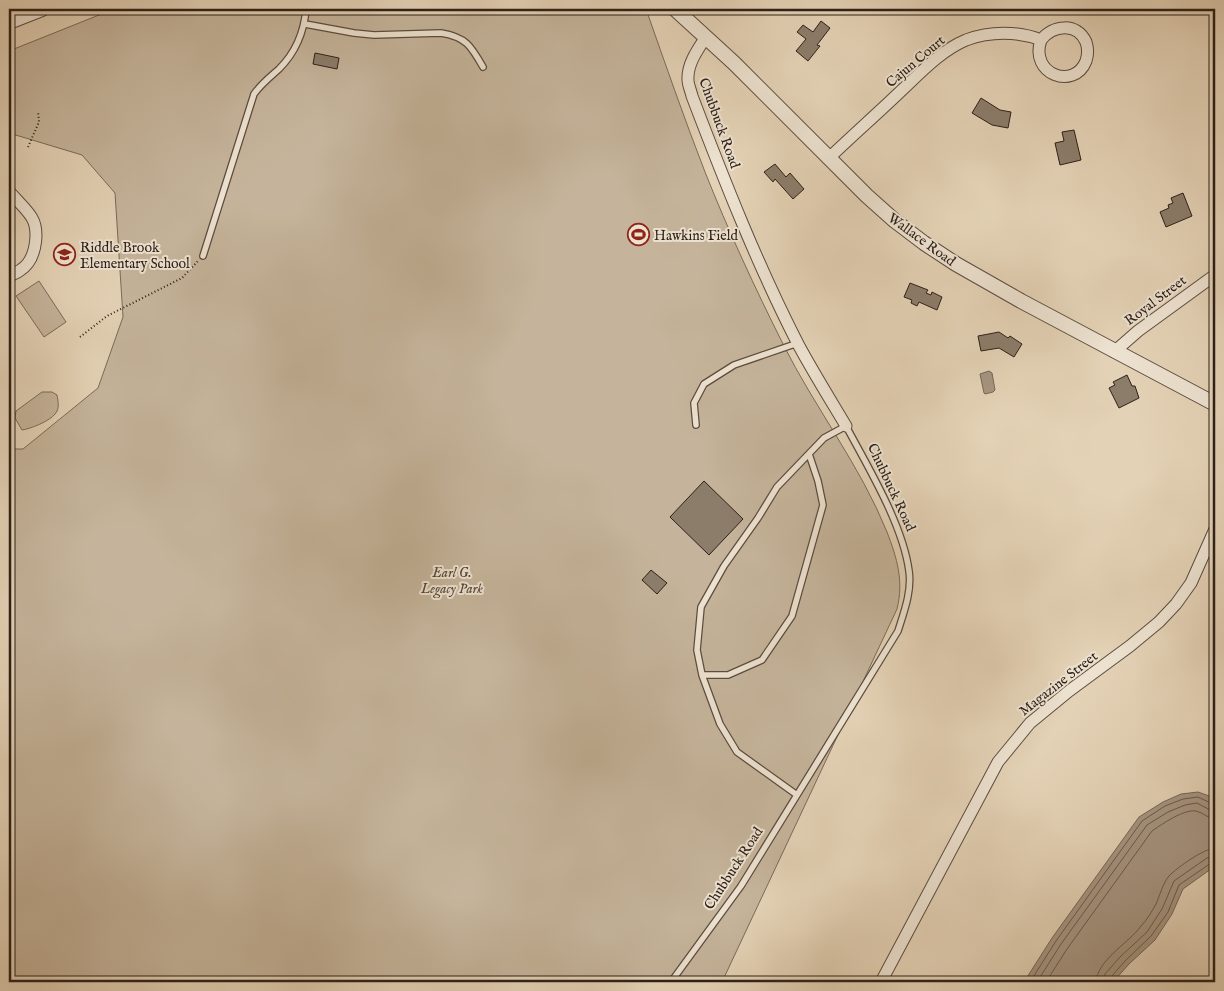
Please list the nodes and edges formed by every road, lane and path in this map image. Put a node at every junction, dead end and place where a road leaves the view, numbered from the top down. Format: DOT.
graph roads {
  1 [pos="42,9"];
  2 [pos="306,9"];
  3 [pos="675,9"];
  4 [pos="9,22"];
  5 [pos="305,24"];
  6 [pos="706,37"];
  7 [pos="1042,40"];
  8 [pos="482,67"];
  9 [pos="38,111"];
  10 [pos="28,147"];
  11 [pos="829,158"];
  12 [pos="9,191"];
  13 [pos="203,256"];
  14 [pos="1215,275"];
  15 [pos="9,276"];
  16 [pos="80,337"];
  17 [pos="798,343"];
  18 [pos="1114,352"];
  19 [pos="1215,404"];
  20 [pos="696,425"];
  21 [pos="846,426"];
  22 [pos="809,454"];
  23 [pos="1215,529"];
  24 [pos="702,674"];
  25 [pos="797,795"];
  26 [pos="671,982"];
  27 [pos="881,982"];
  1 -- 4 [label="street"];
  2 -- 5 [label="lane"];
  3 -- 6 [label="street, Wallace Road"];
  5 -- 8 [label="lane"];
  5 -- 13 [label="lane"];
  6 -- 11 [label="street, Wallace Road"];
  6 -- 17 [label="street, Chubbuck Road"];
  7 -- 7 [label="street"];
  7 -- 11 [label="street, Cajun Court"];
  9 -- 10 [label="path"];
  11 -- 18 [label="street, Wallace Road"];
  12 -- 15 [label="street"];
  13 -- 16 [label="path"];
  14 -- 18 [label="street, Royal Street"];
  17 -- 20 [label="lane"];
  17 -- 21 [label="street, Chubbuck Road"];
  18 -- 19 [label="street, Wallace Road"];
  21 -- 22 [label="lane"];
  21 -- 25 [label="lane, Chubbuck Road"];
  22 -- 24 [label="lane"];
  22 -- 24 [label="lane"];
  23 -- 27 [label="street, Magazine Street"];
  24 -- 25 [label="lane"];
  25 -- 26 [label="lane, Chubbuck Road"];
}
